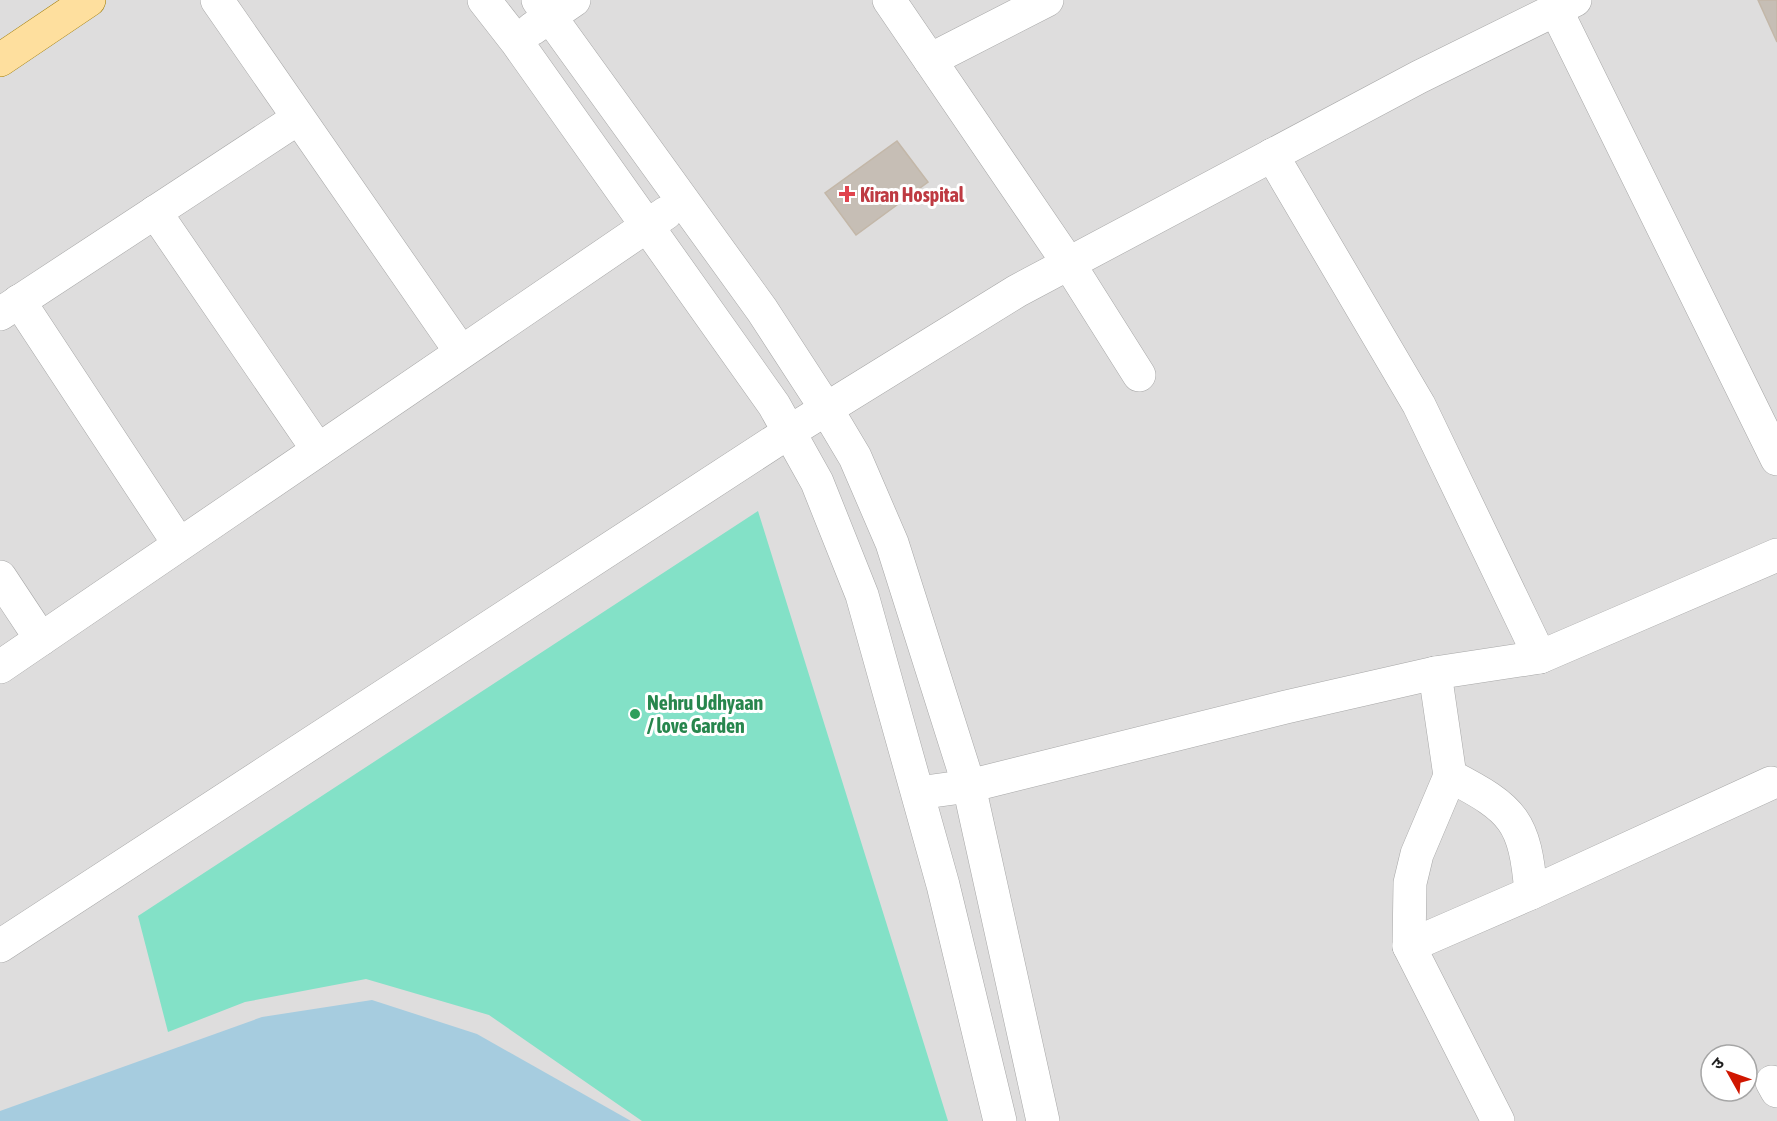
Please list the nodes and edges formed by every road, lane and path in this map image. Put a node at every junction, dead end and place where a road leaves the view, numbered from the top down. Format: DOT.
graph roads {
  1 [pos="89,0"];
  2 [pos="217,0"];
  3 [pos="484,0"];
  4 [pos="889,0"];
  5 [pos="1047,0"];
  6 [pos="554,5"];
  7 [pos="1566,5"];
  8 [pos="516,41"];
  9 [pos="0,60"];
  10 [pos="930,60"];
  11 [pos="297,119"];
  12 [pos="1272,155"];
  13 [pos="684,202"];
  14 [pos="155,212"];
  15 [pos="646,225"];
  16 [pos="1069,264"];
  17 [pos="10,308"];
  18 [pos="461,352"];
  19 [pos="1139,375"];
  20 [pos="827,410"];
  21 [pos="789,432"];
  22 [pos="318,450"];
  23 [pos="1777,459"];
  24 [pos="179,544"];
  25 [pos="1777,555"];
  26 [pos="0,577"];
  27 [pos="41,639"];
  28 [pos="1540,657"];
  29 [pos="0,667"];
  30 [pos="1436,673"];
  31 [pos="1450,776"];
  32 [pos="1771,783"];
  33 [pos="969,786"];
  34 [pos="918,793"];
  35 [pos="1531,893"];
  36 [pos="4,936"];
  37 [pos="1409,946"];
  38 [pos="1000,1121"];
  39 [pos="1043,1121"];
  40 [pos="1498,1121"];
  1 -- 9 [label="main road"];
  2 -- 11 [label="street"];
  3 -- 8 [label="street"];
  4 -- 10 [label="street"];
  5 -- 10 [label="street"];
  6 -- 8 [label="street"];
  6 -- 13 [label="street"];
  7 -- 12 [label="street"];
  7 -- 23 [label="street"];
  8 -- 15 [label="street"];
  10 -- 16 [label="street"];
  11 -- 14 [label="street"];
  11 -- 18 [label="street"];
  12 -- 16 [label="street"];
  12 -- 28 [label="street"];
  13 -- 15 [label="street"];
  13 -- 20 [label="street"];
  14 -- 17 [label="street"];
  14 -- 22 [label="street"];
  15 -- 18 [label="street"];
  15 -- 21 [label="street"];
  16 -- 19 [label="street"];
  16 -- 20 [label="street"];
  17 -- 24 [label="street"];
  18 -- 22 [label="street"];
  20 -- 21 [label="street"];
  20 -- 33 [label="street"];
  21 -- 34 [label="street"];
  21 -- 36 [label="street"];
  22 -- 24 [label="street"];
  24 -- 27 [label="street"];
  25 -- 28 [label="street"];
  26 -- 27 [label="street"];
  27 -- 29 [label="street"];
  28 -- 30 [label="street"];
  30 -- 31 [label="street"];
  30 -- 33 [label="street"];
  31 -- 35 [label="street"];
  31 -- 37 [label="street"];
  32 -- 35 [label="street"];
  33 -- 34 [label="street"];
  33 -- 39 [label="street"];
  34 -- 38 [label="street"];
  35 -- 37 [label="street"];
  37 -- 40 [label="street"];
}
